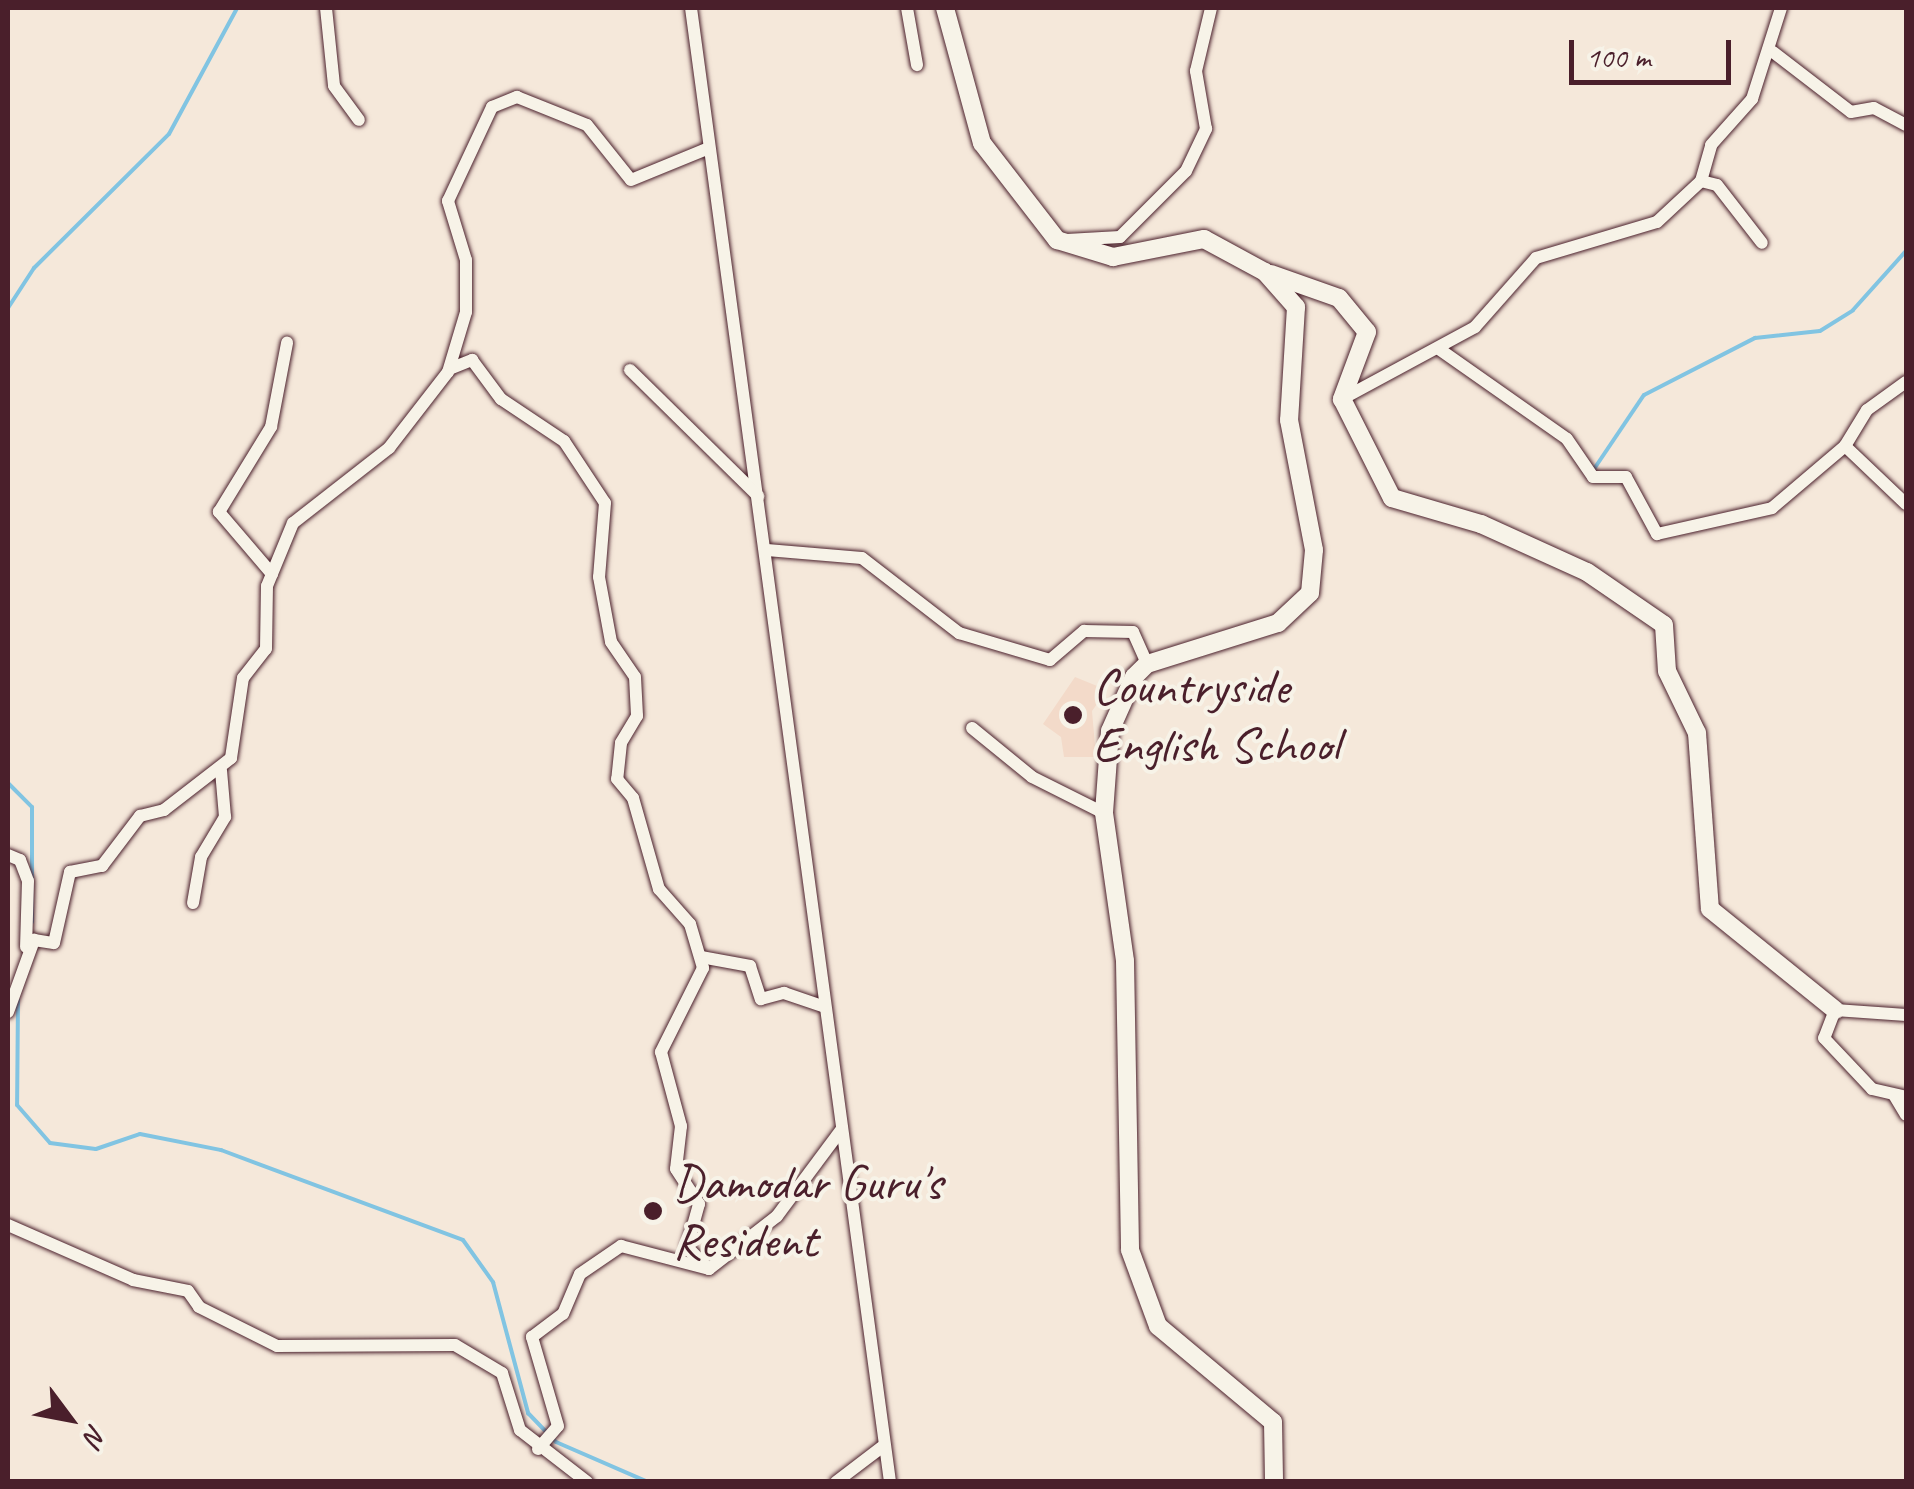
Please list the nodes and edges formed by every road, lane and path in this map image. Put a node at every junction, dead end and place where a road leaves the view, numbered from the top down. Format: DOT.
graph roads {
  1 [pos="326,8"];
  2 [pos="691,8"];
  3 [pos="908,8"];
  4 [pos="945,8"];
  5 [pos="1211,8"];
  6 [pos="1781,8"];
  7 [pos="1773,52"];
  8 [pos="917,65"];
  9 [pos="360,120"];
  10 [pos="1906,125"];
  11 [pos="709,148"];
  12 [pos="1701,181"];
  13 [pos="1057,240"];
  14 [pos="1762,243"];
  15 [pos="1266,272"];
  16 [pos="287,342"];
  17 [pos="1439,349"];
  18 [pos="630,370"];
  19 [pos="448,372"];
  20 [pos="1906,382"];
  21 [pos="1342,400"];
  22 [pos="1845,446"];
  23 [pos="759,498"];
  24 [pos="1906,504"];
  25 [pos="767,550"];
  26 [pos="272,574"];
  27 [pos="1148,664"];
  28 [pos="972,728"];
  29 [pos="221,770"];
  30 [pos="1104,813"];
  31 [pos="8,855"];
  32 [pos="193,903"];
  33 [pos="702,957"];
  34 [pos="19,982"];
  35 [pos="825,1006"];
  36 [pos="1835,1010"];
  37 [pos="8,1012"];
  38 [pos="1906,1015"];
  39 [pos="1900,1096"];
  40 [pos="1906,1115"];
  41 [pos="841,1130"];
  42 [pos="8,1225"];
  43 [pos="710,1269"];
  44 [pos="882,1448"];
  45 [pos="538,1449"];
  46 [pos="586,1482"];
  47 [pos="836,1482"];
  48 [pos="890,1482"];
  49 [pos="1274,1482"];
  1 -- 9 [label="street"];
  2 -- 11 [label="street"];
  3 -- 8 [label="street"];
  4 -- 13 [label="main road"];
  5 -- 13 [label="street"];
  6 -- 7 [label="street"];
  7 -- 10 [label="street"];
  7 -- 12 [label="street"];
  11 -- 19 [label="street"];
  11 -- 23 [label="street"];
  12 -- 14 [label="street"];
  12 -- 17 [label="street"];
  13 -- 15 [label="main road"];
  15 -- 21 [label="main road"];
  15 -- 27 [label="main road"];
  16 -- 26 [label="street"];
  17 -- 21 [label="street"];
  17 -- 22 [label="street"];
  18 -- 23 [label="street"];
  19 -- 26 [label="street"];
  19 -- 33 [label="street"];
  20 -- 22 [label="street"];
  21 -- 36 [label="main road"];
  22 -- 24 [label="street"];
  23 -- 25 [label="street"];
  25 -- 27 [label="street"];
  25 -- 35 [label="street"];
  26 -- 29 [label="street"];
  27 -- 30 [label="main road"];
  28 -- 30 [label="street"];
  29 -- 32 [label="street"];
  29 -- 34 [label="street"];
  30 -- 49 [label="main road"];
  31 -- 34 [label="street"];
  33 -- 35 [label="street"];
  33 -- 43 [label="street"];
  34 -- 37 [label="street"];
  35 -- 41 [label="street"];
  36 -- 38 [label="street"];
  36 -- 39 [label="street"];
  39 -- 40 [label="street"];
  41 -- 43 [label="street"];
  41 -- 44 [label="street"];
  42 -- 45 [label="street"];
  43 -- 45 [label="street"];
  44 -- 47 [label="street"];
  44 -- 48 [label="street"];
  45 -- 46 [label="street"];
}
